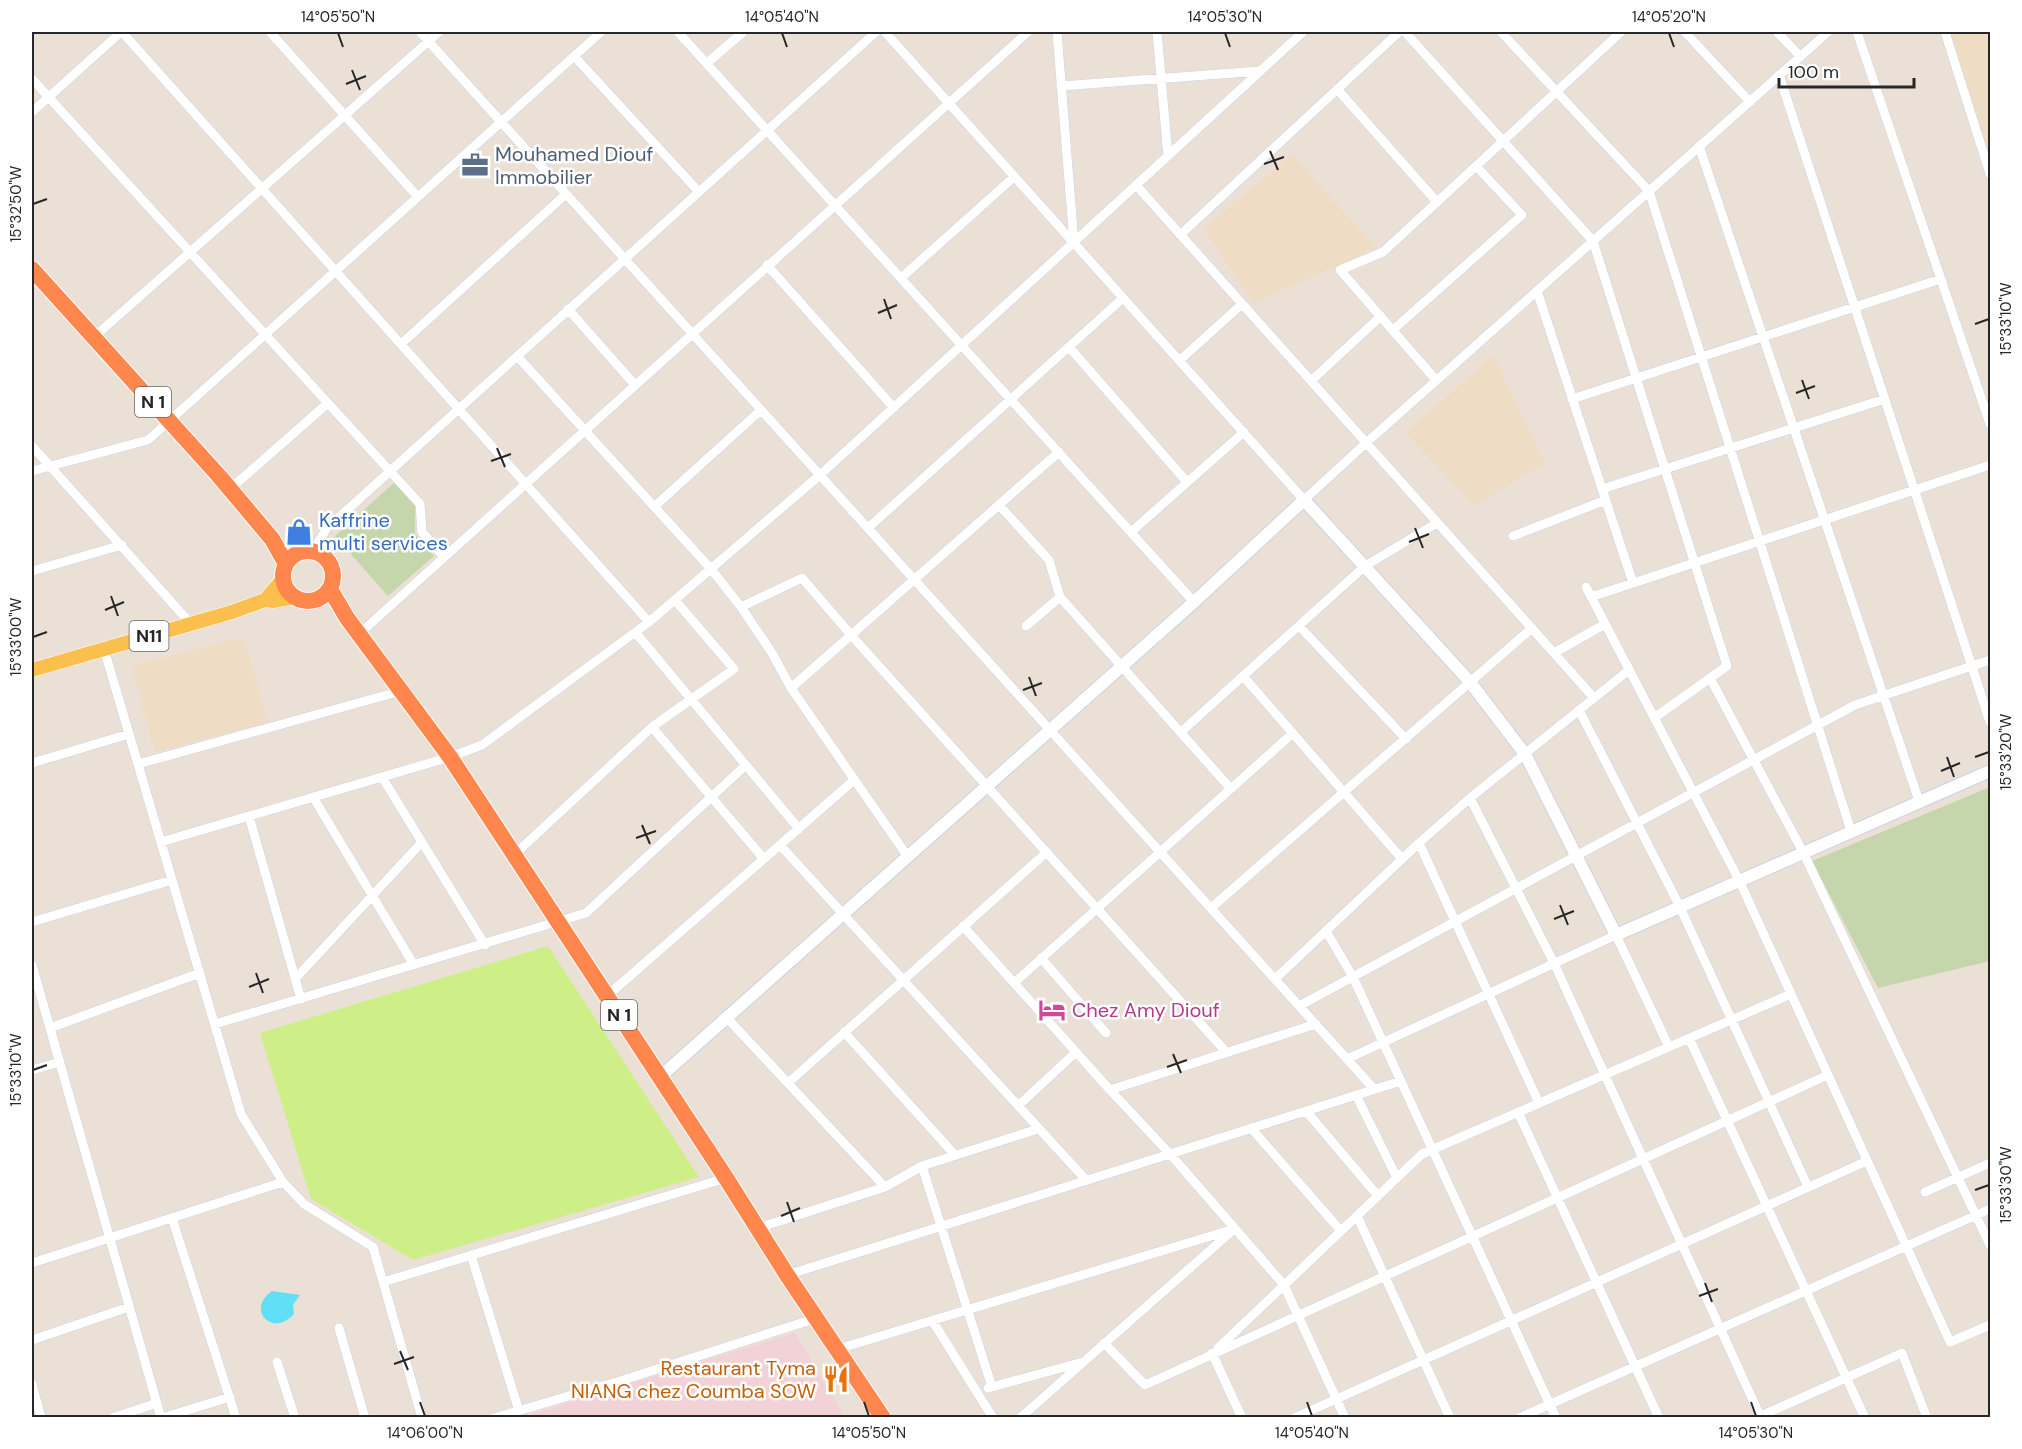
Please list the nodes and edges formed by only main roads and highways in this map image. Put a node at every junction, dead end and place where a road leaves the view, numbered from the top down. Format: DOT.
graph roads {
  1 [pos="32,268"];
  2 [pos="295,562"];
  3 [pos="330,589"];
  4 [pos="294,597"];
  5 [pos="265,600"];
  6 [pos="311,601"];
  7 [pos="347,618"];
  8 [pos="32,670"];
  9 [pos="1990,771"];
  10 [pos="660,1077"];
  11 [pos="883,1418"];
  1 -- 2 [label="highway, N 1"];
  2 -- 3 [label="highway"];
  2 -- 4 [label="highway"];
  2 -- 5 [label="main road"];
  3 -- 6 [label="highway"];
  3 -- 7 [label="highway, N 1"];
  4 -- 5 [label="main road"];
  4 -- 6 [label="highway"];
  5 -- 8 [label="main road, N11"];
  6 -- 7 [label="highway"];
  7 -- 10 [label="highway, N 1"];
  9 -- 10 [label="main road"];
  10 -- 11 [label="highway, N 1"];
}
